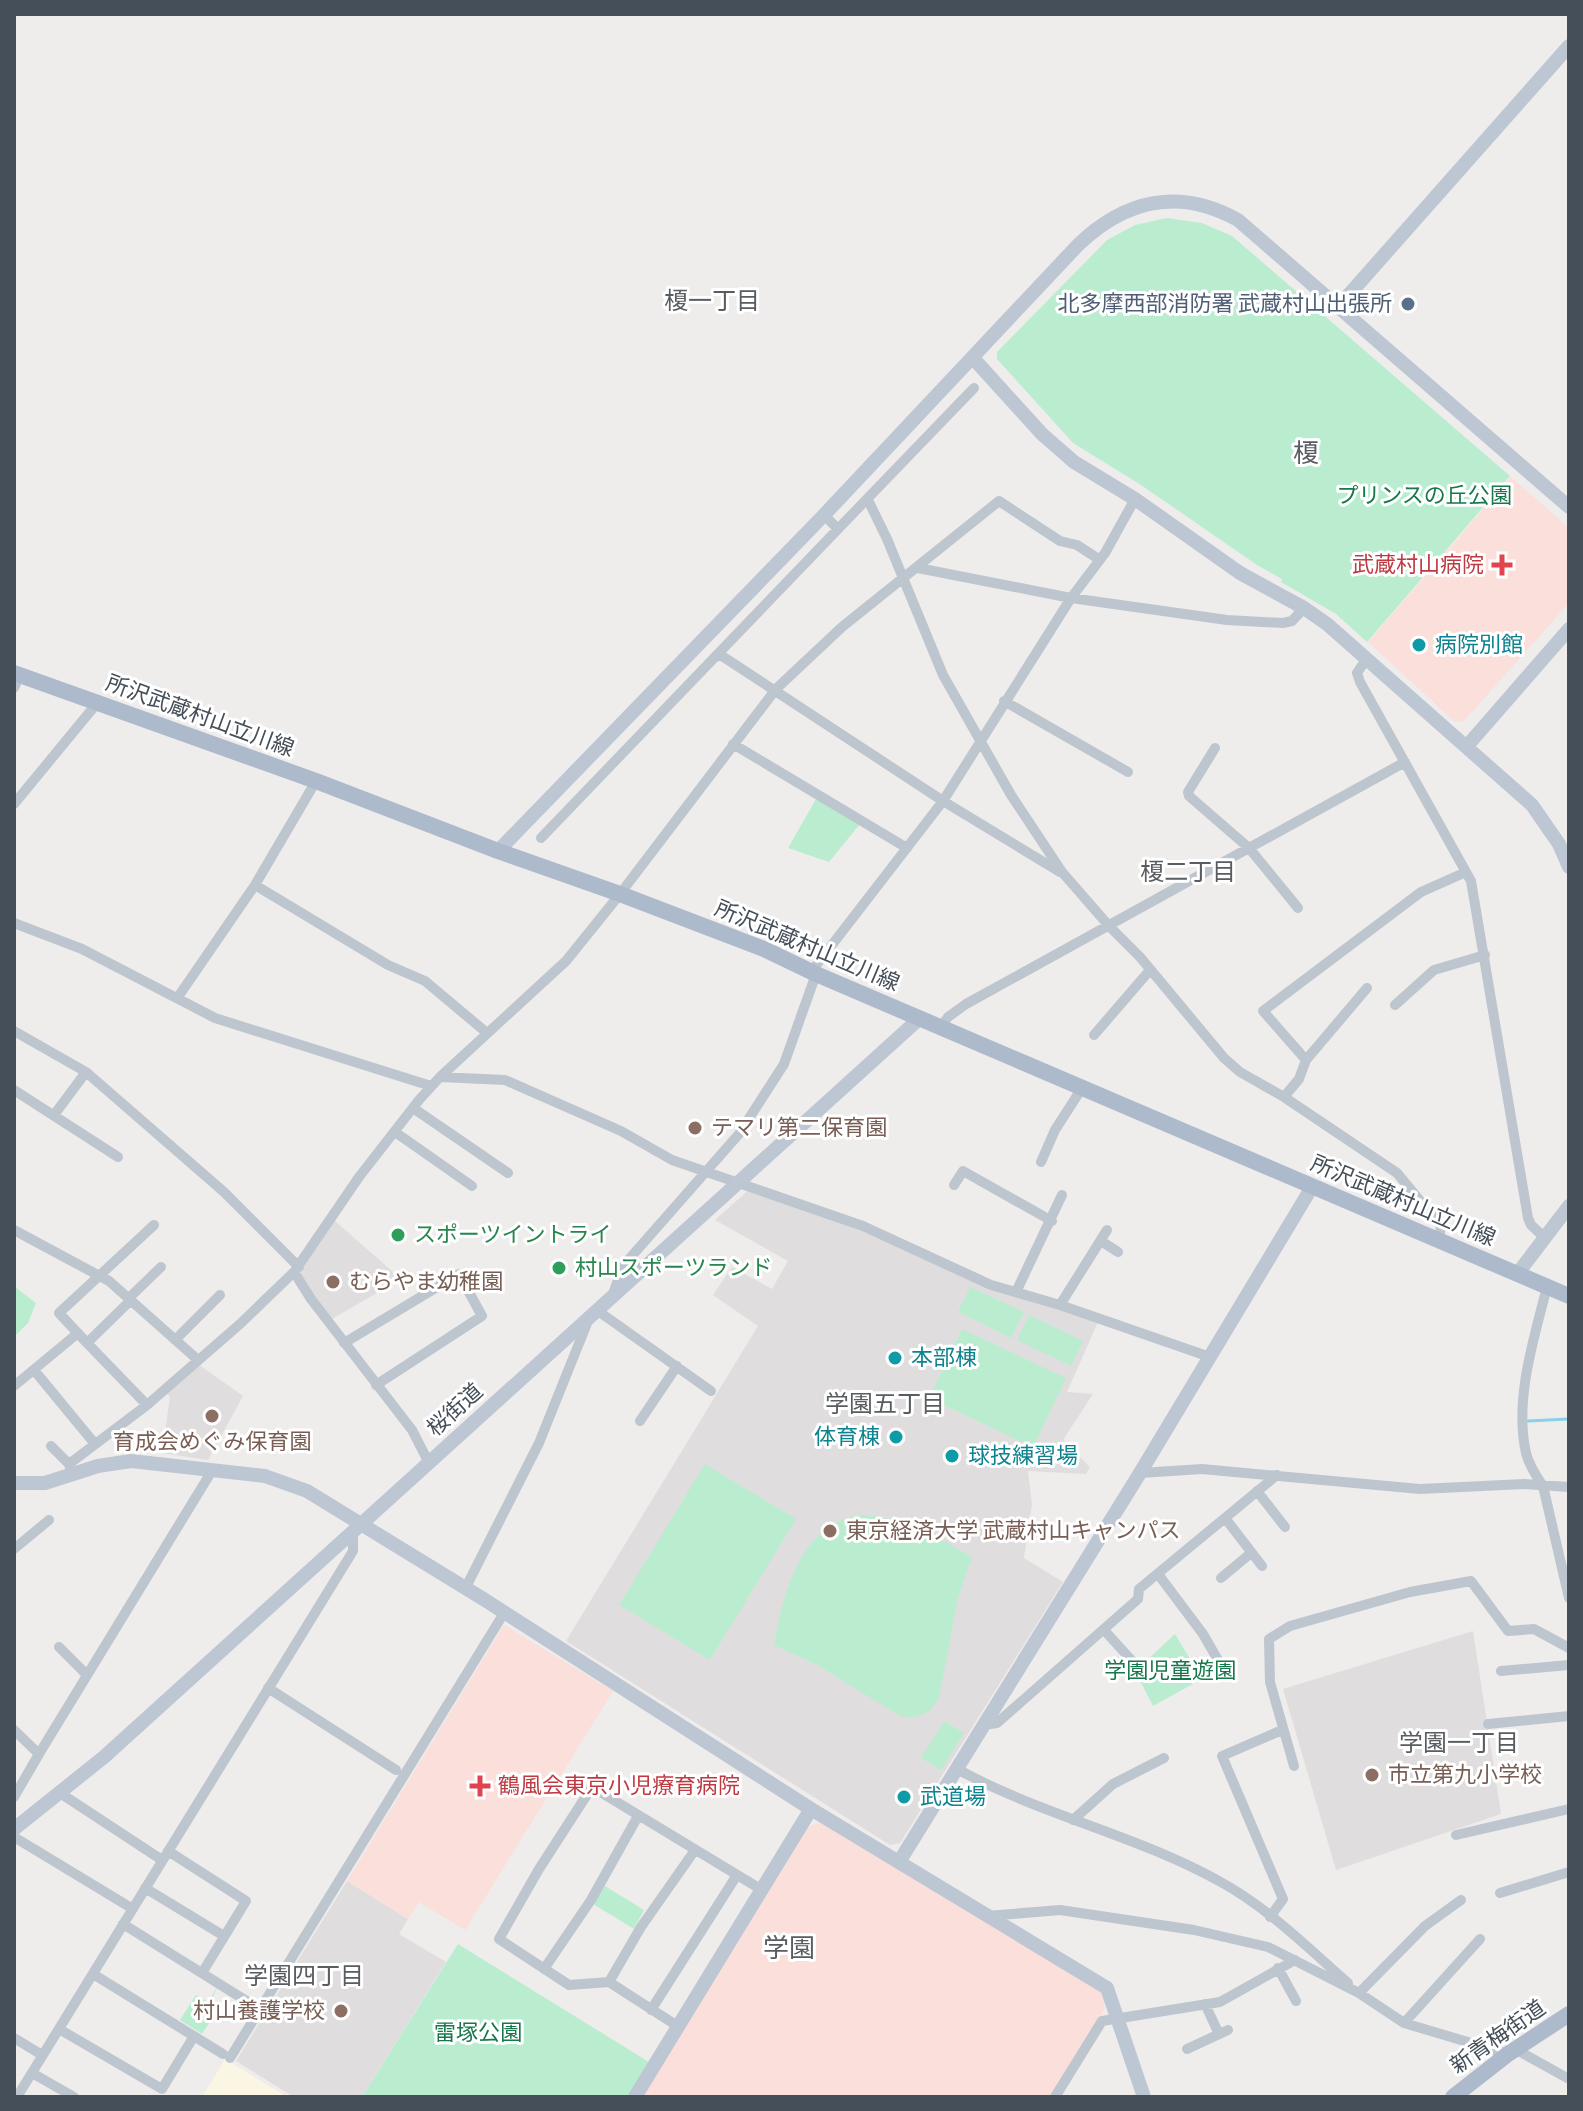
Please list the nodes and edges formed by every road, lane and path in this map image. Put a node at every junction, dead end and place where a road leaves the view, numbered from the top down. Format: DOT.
graph roads {
  1 [pos="1569,46"];
  2 [pos="1338,307"];
  3 [pos="973,358"];
  4 [pos="974,388"];
  5 [pos="1135,499"];
  6 [pos="868,500"];
  7 [pos="1569,507"];
  8 [pos="824,515"];
  9 [pos="838,529"];
  10 [pos="1100,560"];
  11 [pos="918,568"];
  12 [pos="902,579"];
  13 [pos="1071,598"];
  14 [pos="1304,608"];
  15 [pos="1569,629"];
  16 [pos="719,654"];
  17 [pos="1367,658"];
  18 [pos="16,679"];
  19 [pos="776,689"];
  20 [pos="1004,701"];
  21 [pos="98,702"];
  22 [pos="612,733"];
  23 [pos="980,742"];
  24 [pos="733,744"];
  25 [pos="1467,746"];
  26 [pos="628,747"];
  27 [pos="1215,748"];
  28 [pos="1405,762"];
  29 [pos="1128,772"];
  30 [pos="316,781"];
  31 [pos="943,801"];
  32 [pos="14,804"];
  33 [pos="541,838"];
  34 [pos="907,848"];
  35 [pos="1249,848"];
  36 [pos="498,851"];
  37 [pos="1569,867"];
  38 [pos="1062,872"];
  39 [pos="1466,872"];
  40 [pos="255,885"];
  41 [pos="620,894"];
  42 [pos="1298,908"];
  43 [pos="14,923"];
  44 [pos="1109,926"];
  45 [pos="1485,955"];
  46 [pos="1150,970"];
  47 [pos="814,973"];
  48 [pos="1367,988"];
  49 [pos="178,997"];
  50 [pos="1395,1005"];
  51 [pos="920,1018"];
  52 [pos="941,1027"];
  53 [pos="14,1031"];
  54 [pos="487,1033"];
  55 [pos="1094,1035"];
  56 [pos="1306,1060"];
  57 [pos="86,1072"];
  58 [pos="440,1077"];
  59 [pos="431,1086"];
  60 [pos="1082,1088"];
  61 [pos="14,1090"];
  62 [pos="1284,1097"];
  63 [pos="413,1108"];
  64 [pos="54,1115"];
  65 [pos="395,1132"];
  66 [pos="118,1157"];
  67 [pos="1041,1162"];
  68 [pos="707,1170"];
  69 [pos="508,1173"];
  70 [pos="741,1183"];
  71 [pos="954,1185"];
  72 [pos="472,1186"];
  73 [pos="1312,1187"];
  74 [pos="1062,1195"];
  75 [pos="1569,1206"];
  76 [pos="1052,1221"];
  77 [pos="154,1225"];
  78 [pos="14,1230"];
  79 [pos="1107,1230"];
  80 [pos="1544,1237"];
  81 [pos="1439,1240"];
  82 [pos="1101,1241"];
  83 [pos="1118,1252"];
  84 [pos="161,1267"];
  85 [pos="296,1270"];
  86 [pos="1518,1273"];
  87 [pos="100,1275"];
  88 [pos="1547,1287"];
  89 [pos="1016,1292"];
  90 [pos="220,1295"];
  91 [pos="1569,1296"];
  92 [pos="130,1299"];
  93 [pos="611,1299"];
  94 [pos="1060,1305"];
  95 [pos="594,1315"];
  96 [pos="78,1333"];
  97 [pos="175,1340"];
  98 [pos="87,1343"];
  99 [pos="344,1343"];
  100 [pos="1210,1357"];
  101 [pos="198,1360"];
  102 [pos="677,1366"];
  103 [pos="34,1370"];
  104 [pos="376,1385"];
  105 [pos="14,1386"];
  106 [pos="711,1391"];
  107 [pos="147,1405"];
  108 [pos="640,1421"];
  109 [pos="95,1444"];
  110 [pos="51,1446"];
  111 [pos="429,1463"];
  112 [pos="213,1469"];
  113 [pos="70,1470"];
  114 [pos="1140,1473"];
  115 [pos="1277,1475"];
  116 [pos="1543,1486"];
  117 [pos="15,1487"];
  118 [pos="1569,1487"];
  119 [pos="1257,1491"];
  120 [pos="1225,1518"];
  121 [pos="49,1520"];
  122 [pos="1285,1527"];
  123 [pos="358,1530"];
  124 [pos="14,1549"];
  125 [pos="1251,1553"];
  126 [pos="1262,1566"];
  127 [pos="1158,1574"];
  128 [pos="1221,1578"];
  129 [pos="466,1587"];
  130 [pos="1568,1592"];
  131 [pos="504,1613"];
  132 [pos="1104,1630"];
  133 [pos="59,1647"];
  134 [pos="1569,1648"];
  135 [pos="1134,1663"];
  136 [pos="1569,1665"];
  137 [pos="1222,1667"];
  138 [pos="1501,1671"];
  139 [pos="87,1675"];
  140 [pos="268,1688"];
  141 [pos="1569,1716"];
  142 [pos="1488,1724"];
  143 [pos="984,1725"];
  144 [pos="14,1730"];
  145 [pos="1282,1730"];
  146 [pos="39,1754"];
  147 [pos="1164,1758"];
  148 [pos="1294,1766"];
  149 [pos="957,1769"];
  150 [pos="396,1770"];
  151 [pos="60,1793"];
  152 [pos="14,1797"];
  153 [pos="811,1809"];
  154 [pos="1569,1809"];
  155 [pos="638,1816"];
  156 [pos="1073,1820"];
  157 [pos="14,1829"];
  158 [pos="1456,1835"];
  159 [pos="14,1837"];
  160 [pos="695,1850"];
  161 [pos="165,1855"];
  162 [pos="899,1862"];
  163 [pos="1569,1872"];
  164 [pos="737,1875"];
  165 [pos="145,1888"];
  166 [pos="762,1890"];
  167 [pos="1500,1893"];
  168 [pos="1461,1900"];
  169 [pos="133,1909"];
  170 [pos="987,1916"];
  171 [pos="1270,1917"];
  172 [pos="123,1924"];
  173 [pos="224,1936"];
  174 [pos="1480,1939"];
  175 [pos="1295,1960"];
  176 [pos="1278,1968"];
  177 [pos="544,1969"];
  178 [pos="202,1973"];
  179 [pos="93,1974"];
  180 [pos="609,1982"];
  181 [pos="1359,1993"];
  182 [pos="1296,2001"];
  183 [pos="1205,2004"];
  184 [pos="253,2005"];
  185 [pos="651,2010"];
  186 [pos="1569,2014"];
  187 [pos="1116,2017"];
  188 [pos="1404,2023"];
  189 [pos="679,2027"];
  190 [pos="59,2029"];
  191 [pos="194,2036"];
  192 [pos="14,2038"];
  193 [pos="1187,2049"];
  194 [pos="1511,2051"];
  195 [pos="42,2055"];
  196 [pos="32,2073"];
  197 [pos="1569,2079"];
  198 [pos="17,2097"];
  199 [pos="74,2097"];
  200 [pos="635,2097"];
  201 [pos="1055,2097"];
  202 [pos="1144,2097"];
  203 [pos="1453,2097"];
  1 -- 2 [label="street"];
  2 -- 3 [label="street"];
  2 -- 7 [label="street"];
  3 -- 5 [label="street"];
  3 -- 8 [label="street"];
  4 -- 6 [label="street"];
  5 -- 10 [label="street"];
  5 -- 14 [label="street"];
  6 -- 9 [label="street"];
  6 -- 12 [label="street"];
  8 -- 9 [label="street"];
  8 -- 22 [label="street"];
  9 -- 16 [label="street"];
  10 -- 11 [label="street"];
  10 -- 13 [label="street"];
  11 -- 12 [label="street"];
  11 -- 13 [label="street"];
  12 -- 19 [label="street"];
  12 -- 23 [label="street"];
  13 -- 14 [label="street"];
  13 -- 20 [label="street"];
  14 -- 17 [label="street"];
  15 -- 25 [label="street"];
  16 -- 19 [label="street"];
  16 -- 26 [label="street"];
  17 -- 25 [label="street"];
  17 -- 28 [label="street"];
  18 -- 21 [label="main road, 所沢武蔵村山立川線"];
  19 -- 24 [label="street"];
  19 -- 31 [label="street"];
  20 -- 23 [label="street"];
  20 -- 29 [label="street"];
  21 -- 30 [label="main road, 所沢武蔵村山立川線"];
  21 -- 32 [label="street"];
  22 -- 26 [label="street"];
  22 -- 36 [label="street"];
  23 -- 31 [label="street"];
  23 -- 38 [label="street"];
  24 -- 34 [label="street"];
  24 -- 41 [label="street"];
  25 -- 37 [label="street"];
  26 -- 33 [label="street"];
  27 -- 35 [label="street"];
  28 -- 35 [label="street"];
  28 -- 39 [label="street"];
  30 -- 36 [label="main road, 所沢武蔵村山立川線"];
  30 -- 40 [label="street"];
  31 -- 34 [label="street"];
  31 -- 38 [label="street"];
  34 -- 47 [label="street"];
  35 -- 42 [label="street"];
  35 -- 44 [label="street"];
  36 -- 41 [label="main road, 所沢武蔵村山立川線"];
  38 -- 44 [label="street"];
  39 -- 45 [label="street"];
  39 -- 56 [label="street"];
  40 -- 49 [label="street"];
  40 -- 54 [label="street"];
  41 -- 47 [label="main road, 所沢武蔵村山立川線"];
  41 -- 54 [label="street"];
  43 -- 49 [label="street"];
  44 -- 46 [label="street"];
  44 -- 52 [label="street"];
  45 -- 50 [label="street"];
  45 -- 80 [label="street"];
  46 -- 55 [label="street"];
  46 -- 62 [label="street"];
  47 -- 51 [label="main road, 所沢武蔵村山立川線"];
  47 -- 68 [label="street"];
  48 -- 56 [label="street"];
  49 -- 59 [label="street"];
  51 -- 52 [label="main road, 所沢武蔵村山立川線"];
  51 -- 70 [label="street, 桜街道"];
  52 -- 60 [label="main road, 所沢武蔵村山立川線"];
  53 -- 57 [label="street"];
  54 -- 58 [label="street"];
  56 -- 62 [label="street"];
  57 -- 64 [label="street"];
  57 -- 85 [label="street"];
  58 -- 59 [label="street"];
  58 -- 68 [label="street"];
  59 -- 63 [label="street"];
  60 -- 67 [label="street"];
  60 -- 73 [label="main road, 所沢武蔵村山立川線"];
  61 -- 64 [label="street"];
  62 -- 81 [label="street"];
  63 -- 65 [label="street"];
  63 -- 69 [label="street"];
  64 -- 66 [label="street"];
  65 -- 72 [label="street"];
  65 -- 85 [label="street"];
  68 -- 70 [label="street"];
  68 -- 93 [label="street"];
  70 -- 89 [label="street"];
  70 -- 93 [label="street, 桜街道"];
  71 -- 76 [label="street"];
  73 -- 81 [label="main road, 所沢武蔵村山立川線"];
  73 -- 100 [label="street"];
  74 -- 76 [label="street"];
  75 -- 80 [label="street"];
  76 -- 89 [label="street"];
  77 -- 87 [label="street"];
  78 -- 87 [label="street"];
  79 -- 82 [label="street"];
  80 -- 86 [label="street"];
  81 -- 86 [label="main road, 所沢武蔵村山立川線"];
  82 -- 83 [label="street"];
  82 -- 94 [label="street"];
  84 -- 92 [label="street"];
  85 -- 99 [label="street"];
  85 -- 101 [label="street"];
  86 -- 88 [label="main road, 所沢武蔵村山立川線"];
  87 -- 92 [label="street"];
  87 -- 96 [label="street"];
  88 -- 91 [label="main road, 所沢武蔵村山立川線"];
  88 -- 116 [label="street"];
  89 -- 94 [label="street"];
  90 -- 97 [label="street"];
  92 -- 97 [label="street"];
  92 -- 98 [label="street"];
  93 -- 95 [label="street, 桜街道"];
  94 -- 100 [label="street"];
  95 -- 102 [label="street"];
  95 -- 111 [label="street, 桜街道"];
  95 -- 129 [label="street"];
  96 -- 98 [label="street"];
  96 -- 103 [label="street"];
  97 -- 101 [label="street"];
  98 -- 107 [label="street"];
  99 -- 104 [label="street"];
  99 -- 104 [label="street"];
  100 -- 114 [label="street"];
  101 -- 107 [label="street"];
  102 -- 106 [label="street"];
  102 -- 108 [label="street"];
  103 -- 105 [label="street"];
  103 -- 109 [label="street"];
  104 -- 111 [label="street"];
  107 -- 109 [label="street"];
  109 -- 113 [label="street"];
  110 -- 113 [label="street"];
  111 -- 123 [label="street, 桜街道"];
  112 -- 113 [label="street"];
  112 -- 123 [label="street"];
  112 -- 139 [label="street"];
  113 -- 117 [label="street"];
  114 -- 115 [label="street"];
  114 -- 143 [label="street"];
  115 -- 116 [label="street"];
  115 -- 119 [label="street"];
  116 -- 118 [label="street"];
  116 -- 130 [label="street"];
  119 -- 120 [label="street"];
  119 -- 122 [label="street"];
  120 -- 125 [label="street"];
  120 -- 127 [label="street"];
  121 -- 124 [label="street"];
  123 -- 129 [label="street"];
  123 -- 140 [label="street"];
  123 -- 151 [label="street, 桜街道"];
  125 -- 126 [label="street"];
  125 -- 128 [label="street"];
  127 -- 132 [label="street"];
  127 -- 137 [label="street"];
  129 -- 131 [label="street"];
  131 -- 153 [label="street"];
  131 -- 191 [label="street"];
  132 -- 135 [label="street"];
  132 -- 143 [label="street"];
  133 -- 139 [label="street"];
  134 -- 145 [label="street"];
  136 -- 138 [label="street"];
  139 -- 146 [label="street"];
  140 -- 150 [label="street"];
  140 -- 161 [label="street"];
  141 -- 142 [label="street"];
  143 -- 149 [label="street"];
  144 -- 146 [label="street"];
  145 -- 148 [label="street"];
  145 -- 171 [label="street"];
  146 -- 152 [label="street"];
  147 -- 156 [label="street"];
  149 -- 156 [label="street"];
  149 -- 162 [label="street"];
  151 -- 157 [label="street, 桜街道"];
  151 -- 161 [label="street"];
  153 -- 162 [label="street"];
  153 -- 166 [label="street"];
  154 -- 158 [label="street"];
  155 -- 160 [label="street"];
  155 -- 177 [label="street"];
  155 -- 177 [label="street"];
  156 -- 171 [label="street"];
  159 -- 169 [label="street"];
  160 -- 164 [label="street"];
  160 -- 180 [label="street"];
  161 -- 165 [label="street"];
  161 -- 173 [label="street"];
  162 -- 170 [label="street"];
  163 -- 167 [label="street"];
  164 -- 166 [label="street"];
  164 -- 185 [label="street"];
  165 -- 169 [label="street"];
  165 -- 173 [label="street"];
  166 -- 189 [label="street"];
  168 -- 181 [label="street"];
  169 -- 172 [label="street"];
  170 -- 175 [label="street"];
  170 -- 187 [label="street"];
  171 -- 181 [label="street"];
  172 -- 178 [label="street"];
  172 -- 179 [label="street"];
  173 -- 178 [label="street"];
  174 -- 188 [label="street"];
  175 -- 176 [label="street"];
  175 -- 181 [label="street"];
  176 -- 182 [label="street"];
  176 -- 183 [label="street"];
  177 -- 180 [label="street"];
  178 -- 184 [label="street"];
  179 -- 190 [label="street"];
  179 -- 191 [label="street"];
  180 -- 185 [label="street"];
  181 -- 188 [label="street"];
  183 -- 187 [label="street"];
  183 -- 193 [label="street"];
  185 -- 189 [label="street"];
  186 -- 194 [label="main road, 新青梅街道"];
  187 -- 201 [label="street"];
  187 -- 202 [label="street"];
  188 -- 194 [label="street"];
  189 -- 200 [label="street"];
  190 -- 191 [label="street"];
  190 -- 195 [label="street"];
  192 -- 195 [label="street"];
  194 -- 197 [label="street"];
  194 -- 203 [label="main road, 新青梅街道"];
  195 -- 196 [label="street"];
  196 -- 198 [label="street"];
  196 -- 199 [label="street"];
}
